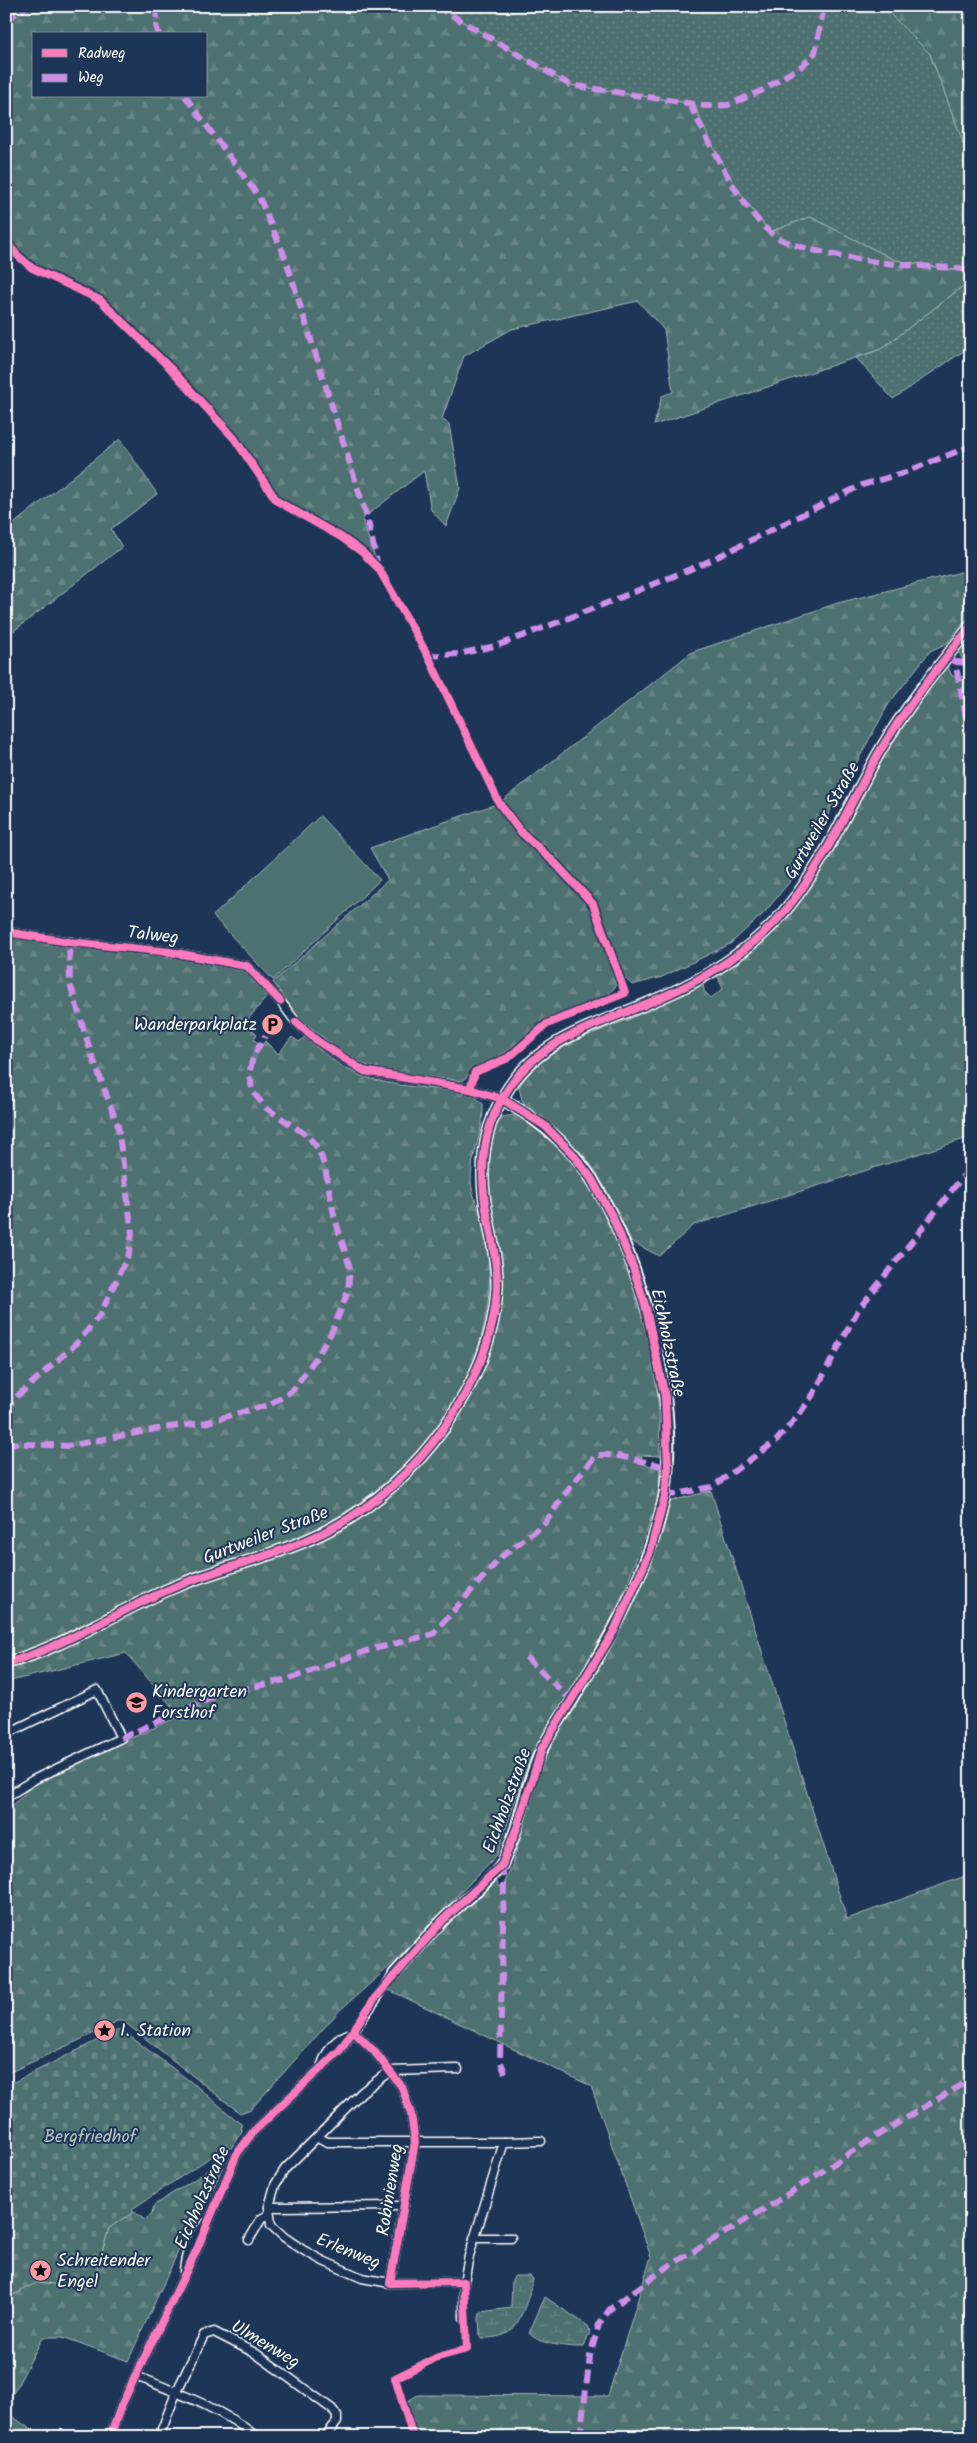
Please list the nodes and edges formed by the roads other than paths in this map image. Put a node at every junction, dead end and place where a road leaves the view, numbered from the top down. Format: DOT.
graph roads {
  1 [pos="971,626"];
  2 [pos="6,932"];
  3 [pos="502,1099"];
  4 [pos="6,1663"];
  5 [pos="6,1734"];
  6 [pos="6,1797"];
  7 [pos="394,1974"];
  8 [pos="354,2032"];
  9 [pos="458,2069"];
  10 [pos="390,2071"];
  11 [pos="318,2137"];
  12 [pos="541,2141"];
  13 [pos="415,2142"];
  14 [pos="504,2142"];
  15 [pos="404,2206"];
  16 [pos="268,2211"];
  17 [pos="474,2238"];
  18 [pos="511,2238"];
  19 [pos="249,2240"];
  20 [pos="464,2282"];
  21 [pos="390,2283"];
  22 [pos="464,2318"];
  23 [pos="136,2376"];
  24 [pos="176,2393"];
  25 [pos="110,2437"];
  26 [pos="159,2437"];
  27 [pos="257,2437"];
  28 [pos="325,2437"];
  1 -- 3 [label="main road, Gurtweiler Straße"];
  2 -- 3 [label="street, Talweg"];
  3 -- 4 [label="main road, Gurtweiler Straße"];
  3 -- 7 [label="main road, Eichholzstraße"];
  5 -- 6 [label="street"];
  7 -- 8 [label="street, Eichholzstraße"];
  8 -- 10 [label="street, Robinienweg"];
  8 -- 23 [label="street, Eichholzstraße"];
  9 -- 10 [label="street"];
  10 -- 11 [label="street"];
  10 -- 13 [label="street, Robinienweg"];
  11 -- 13 [label="street, Robinienweg"];
  11 -- 16 [label="street"];
  12 -- 14 [label="street"];
  13 -- 14 [label="street"];
  13 -- 15 [label="street, Robinienweg"];
  14 -- 17 [label="street"];
  15 -- 16 [label="street, Robinienweg"];
  15 -- 21 [label="street, Robinienweg"];
  16 -- 19 [label="street"];
  16 -- 21 [label="street, Erlenweg"];
  17 -- 18 [label="street"];
  17 -- 20 [label="street"];
  20 -- 21 [label="street, Erlenweg"];
  20 -- 22 [label="street"];
  23 -- 24 [label="street"];
  23 -- 25 [label="street, Eichholzstraße"];
  24 -- 26 [label="street, Ulmenweg"];
  24 -- 27 [label="street"];
  24 -- 28 [label="street, Ulmenweg"];
}
